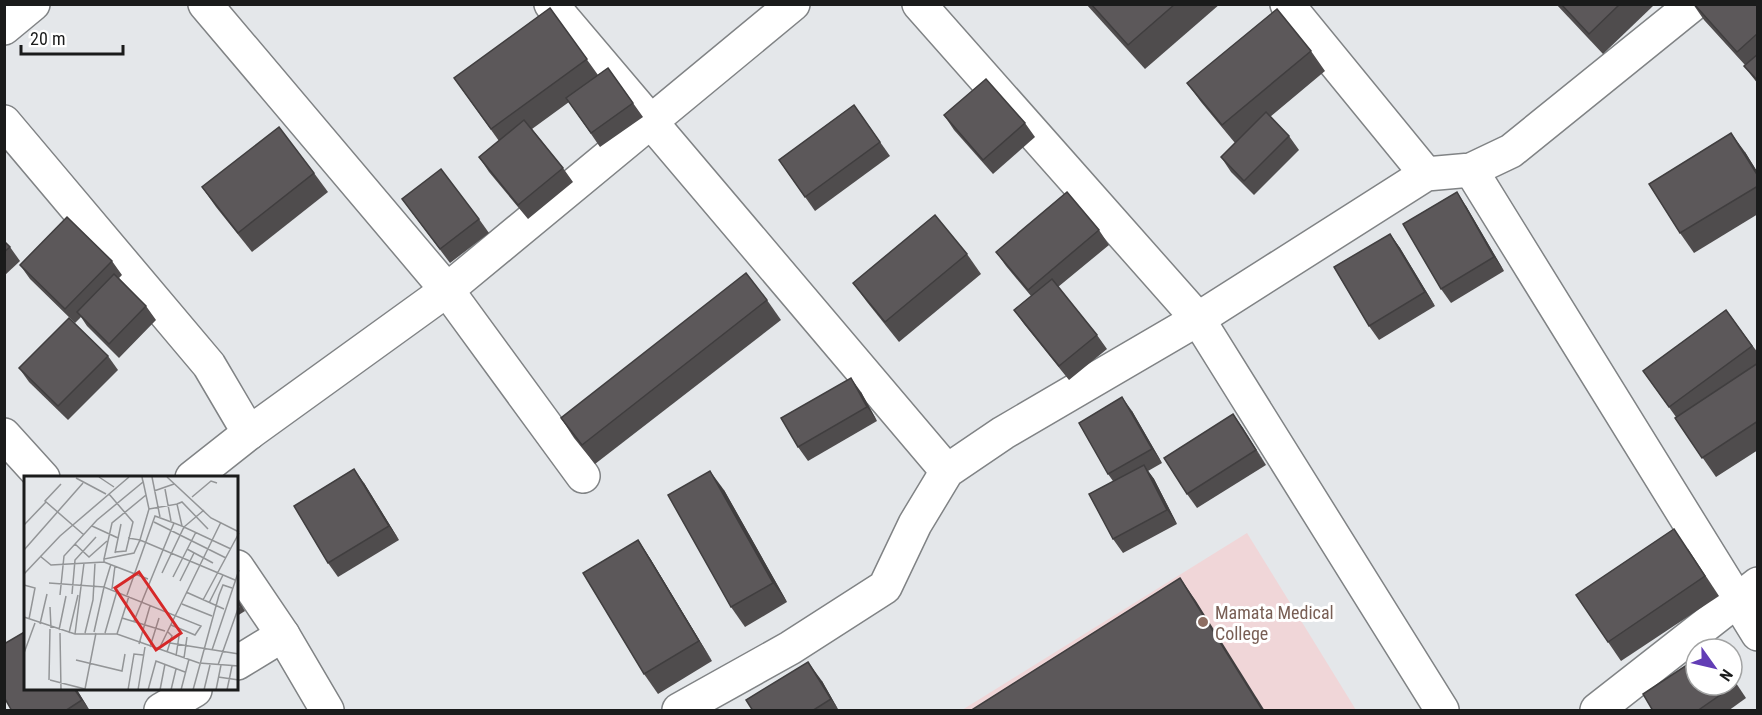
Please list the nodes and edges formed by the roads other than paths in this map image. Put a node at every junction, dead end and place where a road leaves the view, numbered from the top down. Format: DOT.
graph roads {
  1 [pos="33,4"];
  2 [pos="205,4"];
  3 [pos="551,4"];
  4 [pos="794,4"];
  5 [pos="919,4"];
  6 [pos="1287,4"];
  7 [pos="1685,7"];
  8 [pos="4,28"];
  9 [pos="4,122"];
  10 [pos="651,123"];
  11 [pos="1471,170"];
  12 [pos="1426,174"];
  13 [pos="447,290"];
  14 [pos="1198,319"];
  15 [pos="249,433"];
  16 [pos="4,435"];
  17 [pos="946,471"];
  18 [pos="41,476"];
  19 [pos="195,476"];
  20 [pos="583,476"];
  21 [pos="238,568"];
  22 [pos="1746,591"];
  23 [pos="1758,634"];
  24 [pos="283,635"];
  25 [pos="238,662"];
  26 [pos="193,691"];
  27 [pos="161,711"];
  28 [pos="327,711"];
  29 [pos="679,711"];
  30 [pos="1442,711"];
  31 [pos="1598,711"];
  1 -- 8 [label="street"];
  2 -- 13 [label="street"];
  3 -- 10 [label="street"];
  4 -- 10 [label="street"];
  5 -- 14 [label="street"];
  6 -- 12 [label="street"];
  7 -- 11 [label="street"];
  9 -- 15 [label="street"];
  10 -- 13 [label="street"];
  10 -- 17 [label="street"];
  11 -- 12 [label="street"];
  11 -- 22 [label="street"];
  12 -- 14 [label="street"];
  13 -- 15 [label="street"];
  13 -- 20 [label="street"];
  14 -- 17 [label="street"];
  14 -- 30 [label="street"];
  15 -- 19 [label="street"];
  16 -- 18 [label="street"];
  17 -- 29 [label="street"];
  21 -- 24 [label="street"];
  22 -- 23 [label="street"];
  22 -- 31 [label="street"];
  24 -- 25 [label="street"];
  24 -- 28 [label="street"];
  26 -- 27 [label="street"];
}
